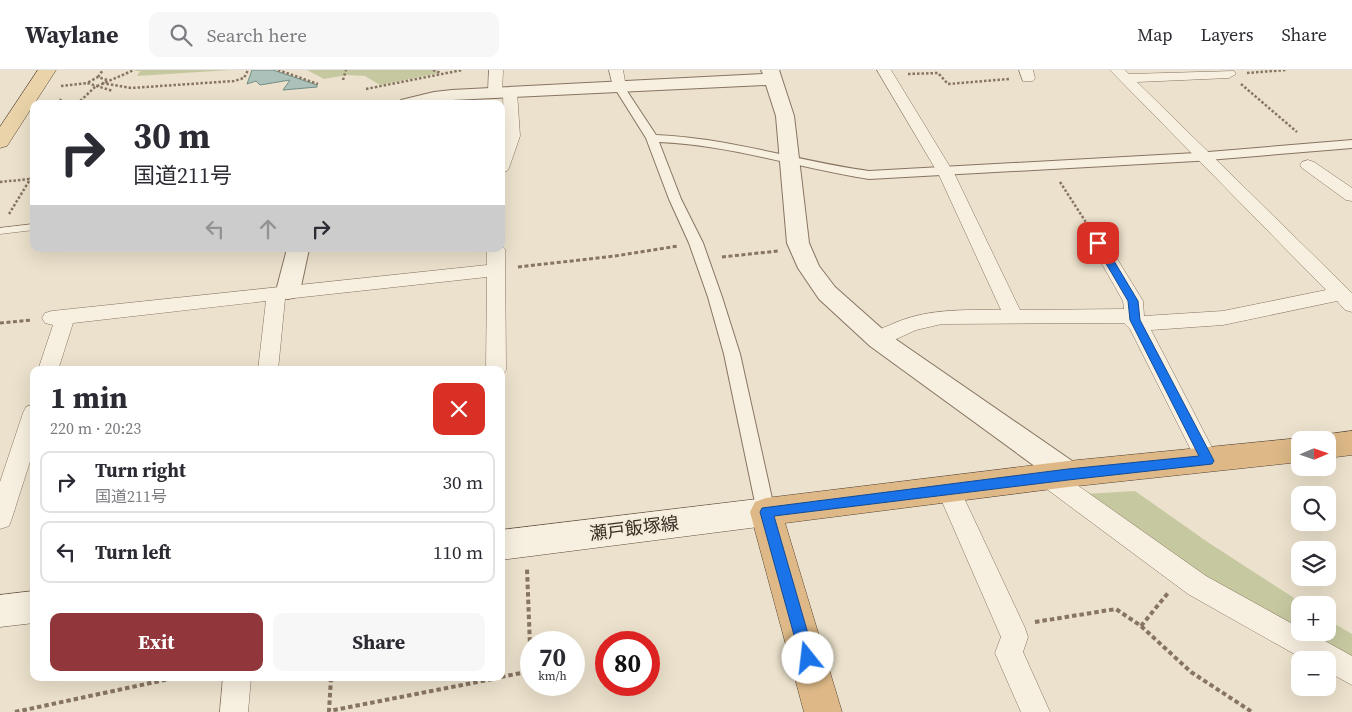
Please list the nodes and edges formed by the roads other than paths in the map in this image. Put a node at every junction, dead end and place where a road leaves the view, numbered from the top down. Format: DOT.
graph roads {
  1 [pos="48,70"];
  2 [pos="496,70"];
  3 [pos="885,72"];
  4 [pos="771,74"];
  5 [pos="1121,74"];
  6 [pos="1229,74"];
  7 [pos="617,78"];
  8 [pos="502,92"];
  9 [pos="420,100"];
  10 [pos="504,100"];
  11 [pos="505,105"];
  12 [pos="652,138"];
  13 [pos="0,142"];
  14 [pos="1352,144"];
  15 [pos="1286,150"];
  16 [pos="505,156"];
  17 [pos="1203,156"];
  18 [pos="791,161"];
  19 [pos="1308,165"];
  20 [pos="945,172"];
  21 [pos="1352,196"];
  22 [pos="30,227"];
  23 [pos="0,231"];
  24 [pos="1098,243"];
  25 [pos="297,252"];
  26 [pos="496,252"];
  27 [pos="495,270"];
  28 [pos="282,292"];
  29 [pos="1346,300"];
  30 [pos="1014,317"];
  31 [pos="1136,322"];
  32 [pos="879,340"];
  33 [pos="49,366"];
  34 [pos="269,366"];
  35 [pos="496,366"];
  36 [pos="30,425"];
  37 [pos="1352,443"];
  38 [pos="1336,445"];
  39 [pos="1291,451"];
  40 [pos="1208,461"];
  41 [pos="1058,476"];
  42 [pos="949,490"];
  43 [pos="766,512"];
  44 [pos="0,518"];
  45 [pos="505,545"];
  46 [pos="30,607"];
  47 [pos="0,611"];
  48 [pos="1352,671"];
  49 [pos="237,681"];
  50 [pos="234,712"];
  51 [pos="823,712"];
  52 [pos="1036,712"];
  1 -- 13 [label="main road"];
  2 -- 8 [label="street"];
  3 -- 20 [label="street"];
  4 -- 7 [label="street"];
  4 -- 18 [label="street"];
  5 -- 6 [label="street"];
  5 -- 17 [label="street"];
  7 -- 8 [label="street"];
  7 -- 12 [label="street"];
  8 -- 9 [label="street"];
  8 -- 10 [label="street"];
  11 -- 16 [label="street"];
  12 -- 18 [label="street"];
  12 -- 43 [label="street"];
  14 -- 15 [label="street"];
  15 -- 17 [label="street"];
  15 -- 19 [label="street"];
  17 -- 20 [label="street"];
  17 -- 29 [label="street"];
  18 -- 20 [label="street"];
  18 -- 32 [label="street"];
  19 -- 21 [label="street"];
  20 -- 30 [label="street"];
  22 -- 23 [label="lane"];
  24 -- 31 [label="street"];
  25 -- 28 [label="street"];
  26 -- 27 [label="street"];
  27 -- 28 [label="street"];
  27 -- 35 [label="street"];
  28 -- 33 [label="street"];
  28 -- 34 [label="street"];
  29 -- 31 [label="street"];
  30 -- 31 [label="street"];
  30 -- 32 [label="street"];
  31 -- 40 [label="street"];
  32 -- 41 [label="street"];
  36 -- 44 [label="street"];
  37 -- 38 [label="highway"];
  39 -- 40 [label="highway"];
  40 -- 41 [label="highway"];
  41 -- 42 [label="highway"];
  41 -- 48 [label="street"];
  42 -- 43 [label="highway"];
  42 -- 52 [label="street"];
  43 -- 45 [label="main road, 瀬戸飯塚線"];
  43 -- 51 [label="highway"];
  46 -- 47 [label="main road"];
  49 -- 50 [label="street"];
}
